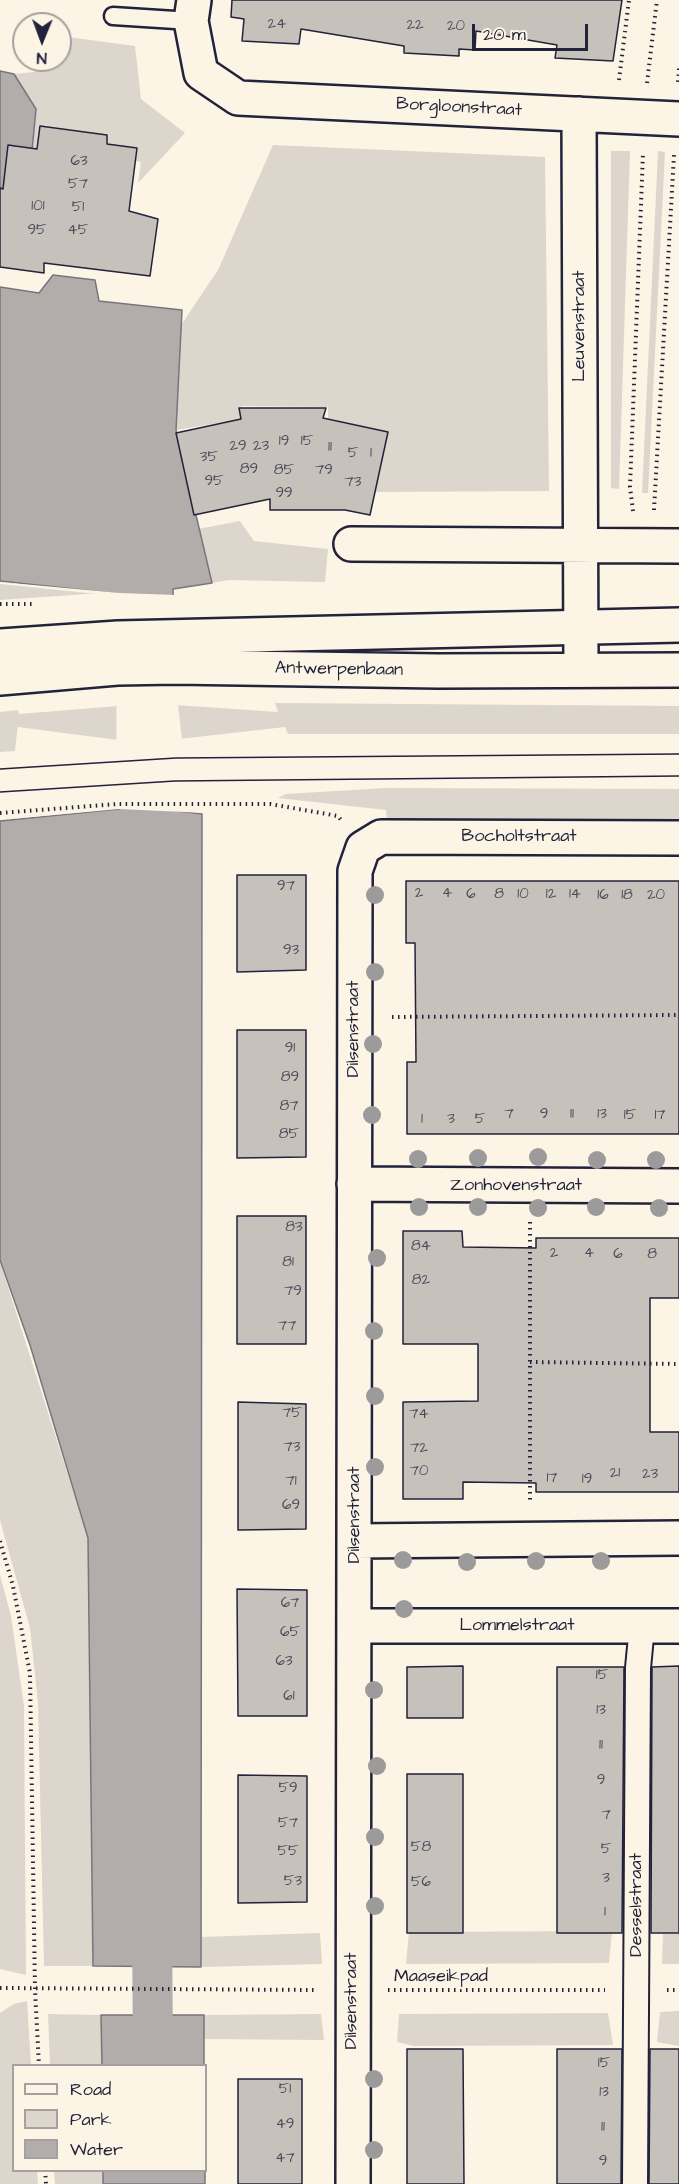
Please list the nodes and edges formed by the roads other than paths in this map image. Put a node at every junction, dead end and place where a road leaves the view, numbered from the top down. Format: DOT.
graph roads {
  1 [pos="193,10"];
  2 [pos="113,16"];
  3 [pos="579,114"];
  4 [pos="653,118"];
  5 [pos="580,541"];
  6 [pos="351,544"];
  7 [pos="657,546"];
  8 [pos="679,625"];
  9 [pos="581,626"];
  10 [pos="0,646"];
  11 [pos="176,652"];
  12 [pos="117,653"];
  13 [pos="581,670"];
  14 [pos="679,670"];
  15 [pos="0,678"];
  16 [pos="679,838"];
  17 [pos="363,848"];
  18 [pos="354,1184"];
  19 [pos="679,1186"];
  20 [pos="679,1538"];
  21 [pos="355,1541"];
  22 [pos="355,1626"];
  23 [pos="642,1626"];
  24 [pos="679,1626"];
  25 [pos="353,2184"];
  26 [pos="635,2184"];
  1 -- 2 [label="lane"];
  1 -- 3 [label="street, Borgloonstraat"];
  3 -- 4 [label="street, Borgloonstraat"];
  3 -- 5 [label="street, Leuvenstraat"];
  5 -- 6 [label="street"];
  5 -- 7 [label="street"];
  5 -- 9 [label="street, Leuvenstraat"];
  8 -- 9 [label="street, Antwerpenbaan"];
  9 -- 11 [label="street, Antwerpenbaan"];
  9 -- 13 [label="street, Leuvenstraat"];
  10 -- 12 [label="street, Antwerpenbaan"];
  11 -- 12 [label="street, Antwerpenbaan"];
  11 -- 13 [label="street, Antwerpenbaan"];
  12 -- 15 [label="street, Antwerpenbaan"];
  13 -- 14 [label="street, Antwerpenbaan"];
  16 -- 17 [label="street, Bocholtstraat"];
  17 -- 18 [label="street, Dilsenstraat"];
  18 -- 19 [label="street, Zonhovenstraat"];
  18 -- 21 [label="street, Dilsenstraat"];
  20 -- 21 [label="street"];
  21 -- 22 [label="street, Dilsenstraat"];
  22 -- 23 [label="street, Lommelstraat"];
  22 -- 25 [label="street, Dilsenstraat"];
  23 -- 24 [label="street, Lommelstraat"];
  23 -- 26 [label="street, Desselstraat"];
}
